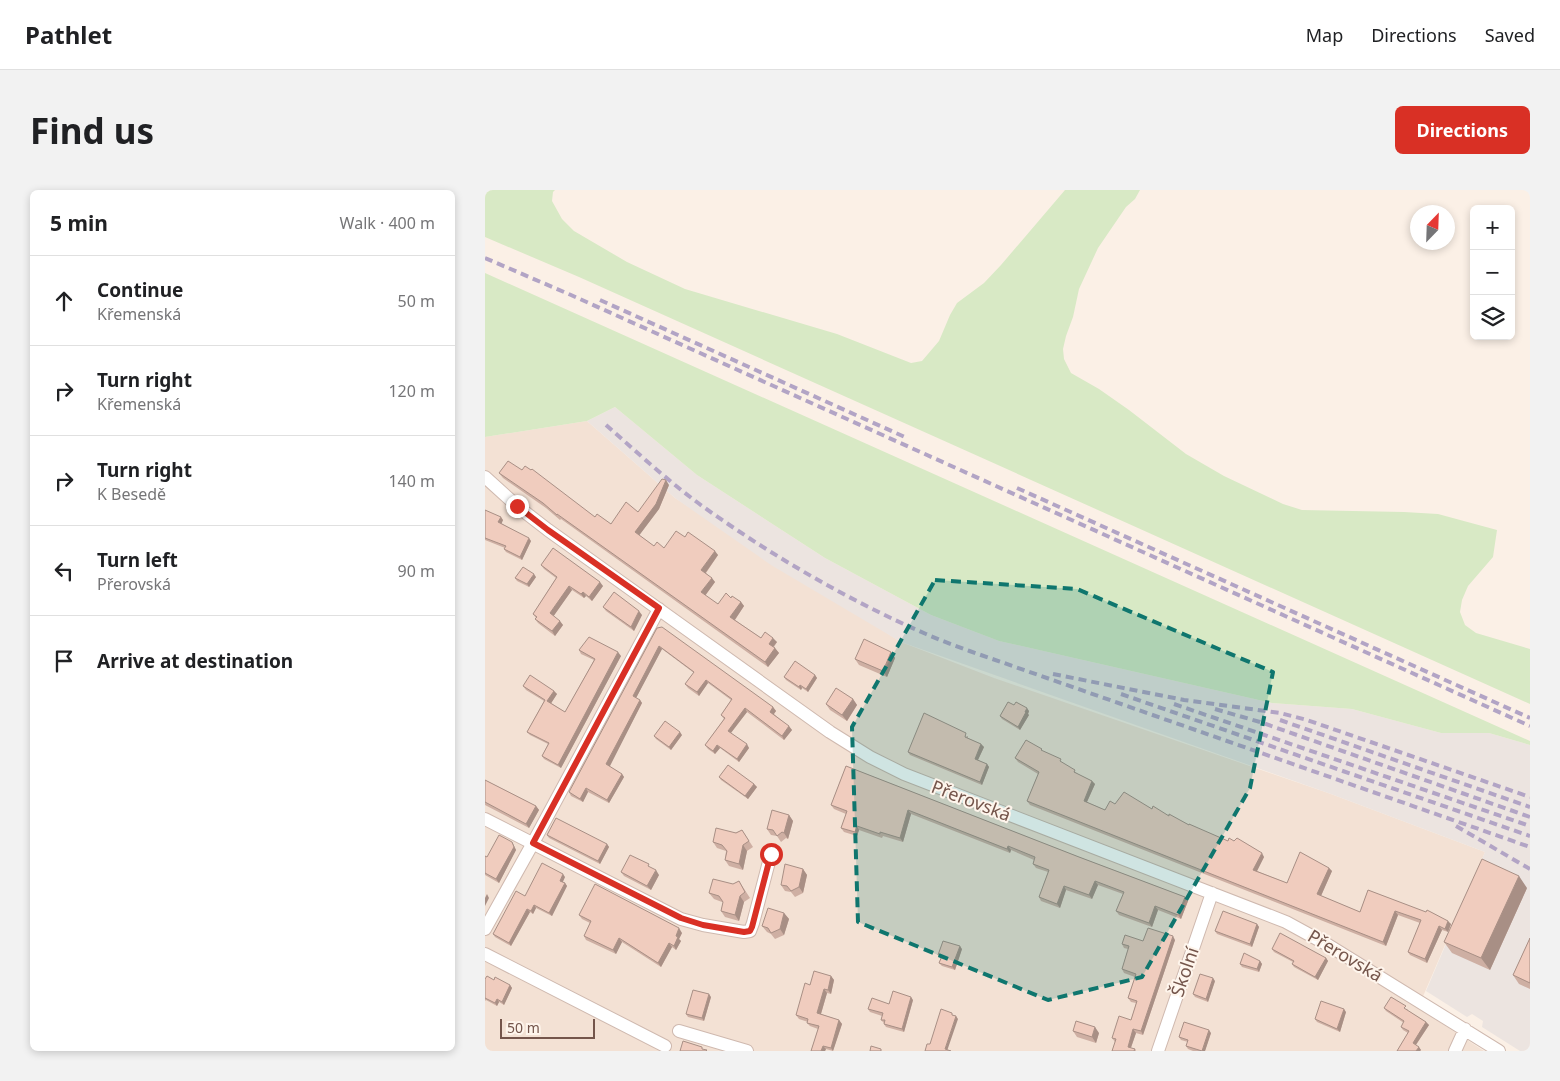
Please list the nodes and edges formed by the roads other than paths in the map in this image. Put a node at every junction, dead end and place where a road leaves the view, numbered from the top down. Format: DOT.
graph roads {
  1 [pos="485,477"];
  2 [pos="659,608"];
  3 [pos="485,819"];
  4 [pos="533,843"];
  5 [pos="771,854"];
  6 [pos="1212,893"];
  7 [pos="485,928"];
  8 [pos="485,954"];
  9 [pos="1465,1029"];
  10 [pos="679,1031"];
  11 [pos="665,1046"];
  12 [pos="740,1050"];
  13 [pos="1158,1051"];
  14 [pos="1455,1051"];
  15 [pos="1499,1051"];
  1 -- 2 [label="street, Přerovská"];
  2 -- 4 [label="street"];
  2 -- 6 [label="street, Přerovská"];
  3 -- 4 [label="street"];
  4 -- 5 [label="street"];
  4 -- 7 [label="street"];
  6 -- 9 [label="street, Přerovská"];
  6 -- 13 [label="street, Školní"];
  8 -- 11 [label="street"];
  9 -- 14 [label="street"];
  9 -- 15 [label="street, Přerovská"];
  10 -- 12 [label="street"];
}
